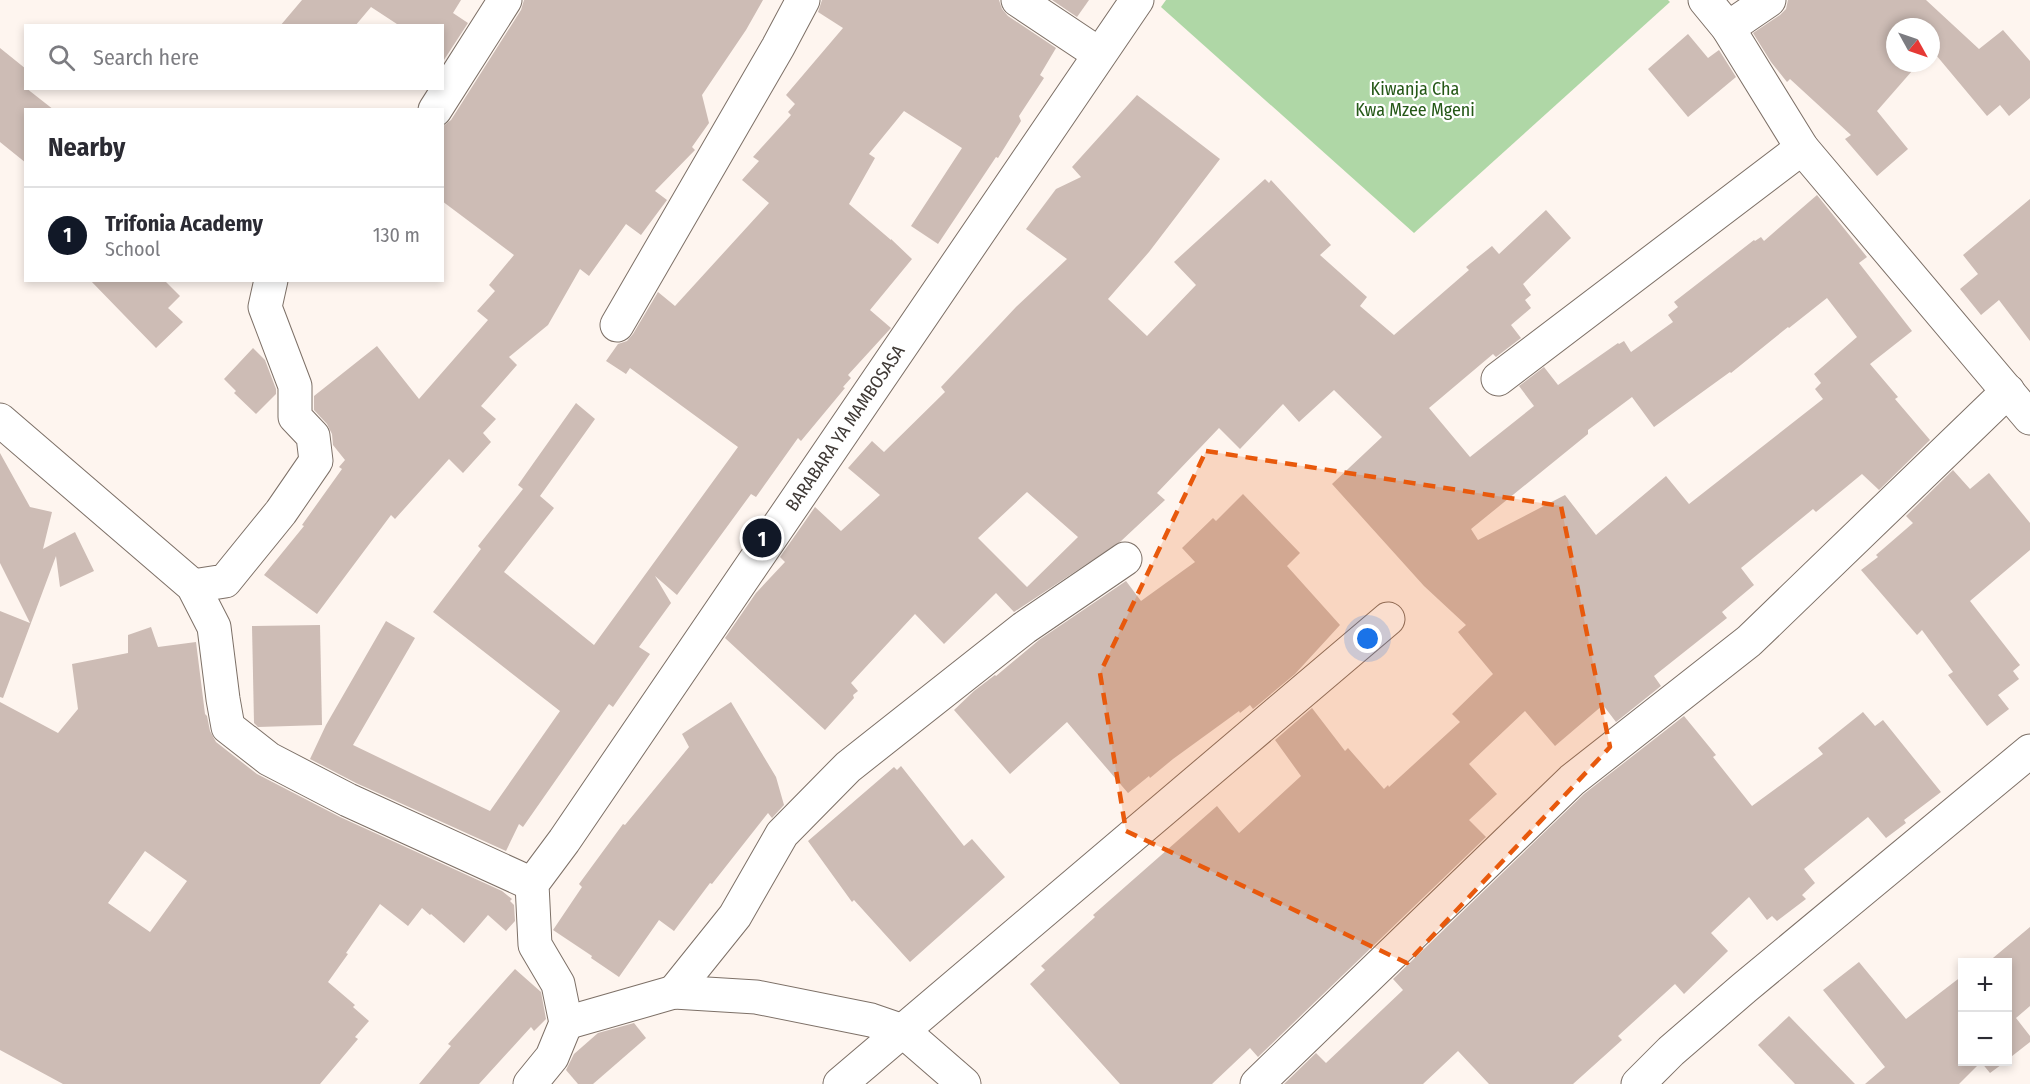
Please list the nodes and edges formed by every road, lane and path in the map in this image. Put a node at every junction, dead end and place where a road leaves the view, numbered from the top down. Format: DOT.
graph roads {
  1 [pos="505,0"];
  2 [pos="803,0"];
  3 [pos="1018,0"];
  4 [pos="1137,0"];
  5 [pos="1704,0"];
  6 [pos="1769,0"];
  7 [pos="1728,28"];
  8 [pos="1099,54"];
  9 [pos="436,108"];
  10 [pos="1802,148"];
  11 [pos="271,282"];
  12 [pos="617,325"];
  13 [pos="1498,379"];
  14 [pos="2008,390"];
  15 [pos="2030,418"];
  16 [pos="0,420"];
  17 [pos="1125,559"];
  18 [pos="193,586"];
  19 [pos="1388,619"];
  20 [pos="2030,751"];
  21 [pos="532,884"];
  22 [pos="674,992"];
  23 [pos="566,1023"];
  24 [pos="903,1031"];
  25 [pos="530,1084"];
  26 [pos="840,1084"];
  27 [pos="964,1084"];
  28 [pos="1257,1084"];
  29 [pos="1638,1084"];
  1 -- 9 [label="street"];
  2 -- 12 [label="street"];
  3 -- 8 [label="street"];
  4 -- 8 [label="street, BARABARA YA MAMBOSASA"];
  5 -- 7 [label="street"];
  6 -- 7 [label="street"];
  7 -- 10 [label="street"];
  8 -- 21 [label="street, BARABARA YA MAMBOSASA"];
  10 -- 13 [label="street"];
  10 -- 14 [label="street"];
  11 -- 18 [label="street"];
  14 -- 15 [label="street"];
  14 -- 28 [label="street"];
  16 -- 18 [label="street"];
  17 -- 22 [label="street"];
  18 -- 21 [label="street"];
  19 -- 24 [label="street"];
  20 -- 29 [label="street"];
  21 -- 23 [label="street"];
  22 -- 23 [label="street"];
  22 -- 24 [label="street"];
  23 -- 25 [label="street"];
  24 -- 26 [label="street"];
  24 -- 27 [label="street"];
}
